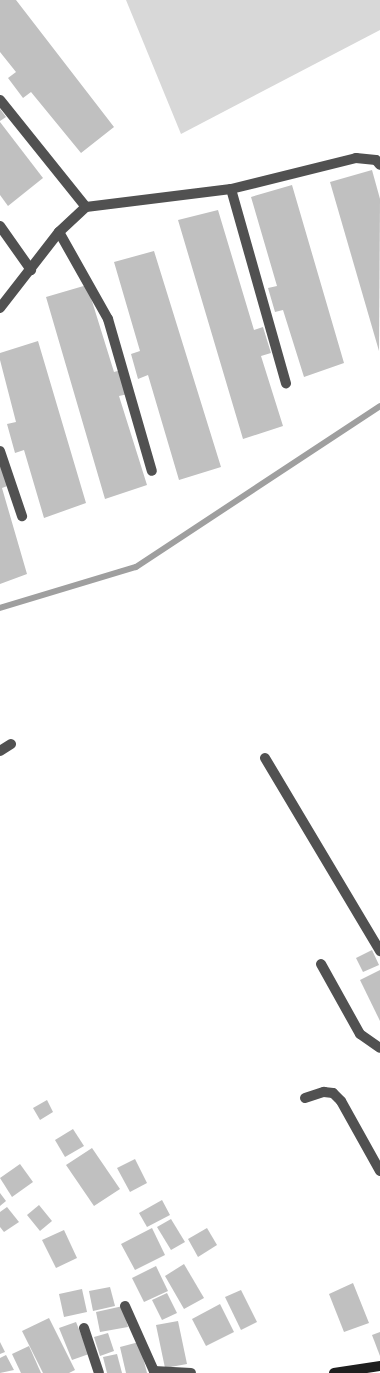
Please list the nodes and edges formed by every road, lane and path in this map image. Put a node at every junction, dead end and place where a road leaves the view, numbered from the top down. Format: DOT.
graph roads {
  1 [pos="0,100"];
  2 [pos="380,165"];
  3 [pos="231,189"];
  4 [pos="86,207"];
  5 [pos="0,226"];
  6 [pos="59,232"];
  7 [pos="31,270"];
  8 [pos="0,308"];
  9 [pos="286,383"];
  10 [pos="0,451"];
  11 [pos="152,472"];
  12 [pos="22,516"];
  13 [pos="11,744"];
  14 [pos="0,751"];
  15 [pos="265,758"];
  16 [pos="380,951"];
  17 [pos="321,964"];
  18 [pos="380,1048"];
  19 [pos="305,1098"];
  20 [pos="380,1171"];
  21 [pos="125,1306"];
  22 [pos="84,1328"];
  23 [pos="380,1366"];
  24 [pos="99,1373"];
  25 [pos="191,1373"];
  26 [pos="334,1373"];
  1 -- 4 [label="street"];
  2 -- 3 [label="street"];
  3 -- 4 [label="street"];
  3 -- 9 [label="street"];
  4 -- 6 [label="street"];
  5 -- 7 [label="street"];
  6 -- 7 [label="street"];
  6 -- 11 [label="street"];
  7 -- 8 [label="street"];
  10 -- 12 [label="street"];
  13 -- 14 [label="street"];
  15 -- 16 [label="street"];
  17 -- 18 [label="street"];
  19 -- 20 [label="street"];
  21 -- 25 [label="street"];
  22 -- 24 [label="street"];
  23 -- 26 [label="main road"];
}
